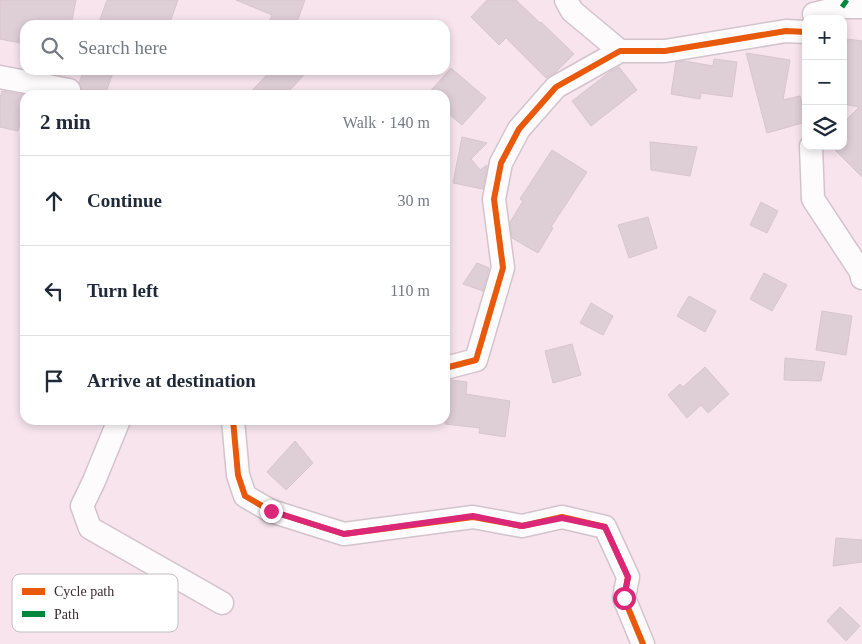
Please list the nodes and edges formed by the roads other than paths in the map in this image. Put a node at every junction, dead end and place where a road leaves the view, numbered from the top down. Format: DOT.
graph roads {
  1 [pos="566,0"];
  2 [pos="862,7"];
  3 [pos="815,15"];
  4 [pos="802,22"];
  5 [pos="620,51"];
  6 [pos="0,77"];
  7 [pos="69,90"];
  8 [pos="811,150"];
  9 [pos="862,278"];
  10 [pos="450,367"];
  11 [pos="117,425"];
  12 [pos="233,425"];
  13 [pos="170,574"];
  14 [pos="178,579"];
  15 [pos="222,604"];
  16 [pos="644,644"];
  1 -- 5 [label="street"];
  2 -- 3 [label="street"];
  4 -- 5 [label="street"];
  5 -- 10 [label="street"];
  6 -- 7 [label="street"];
  8 -- 9 [label="street"];
  11 -- 13 [label="street"];
  12 -- 16 [label="street"];
  14 -- 15 [label="street"];
}
